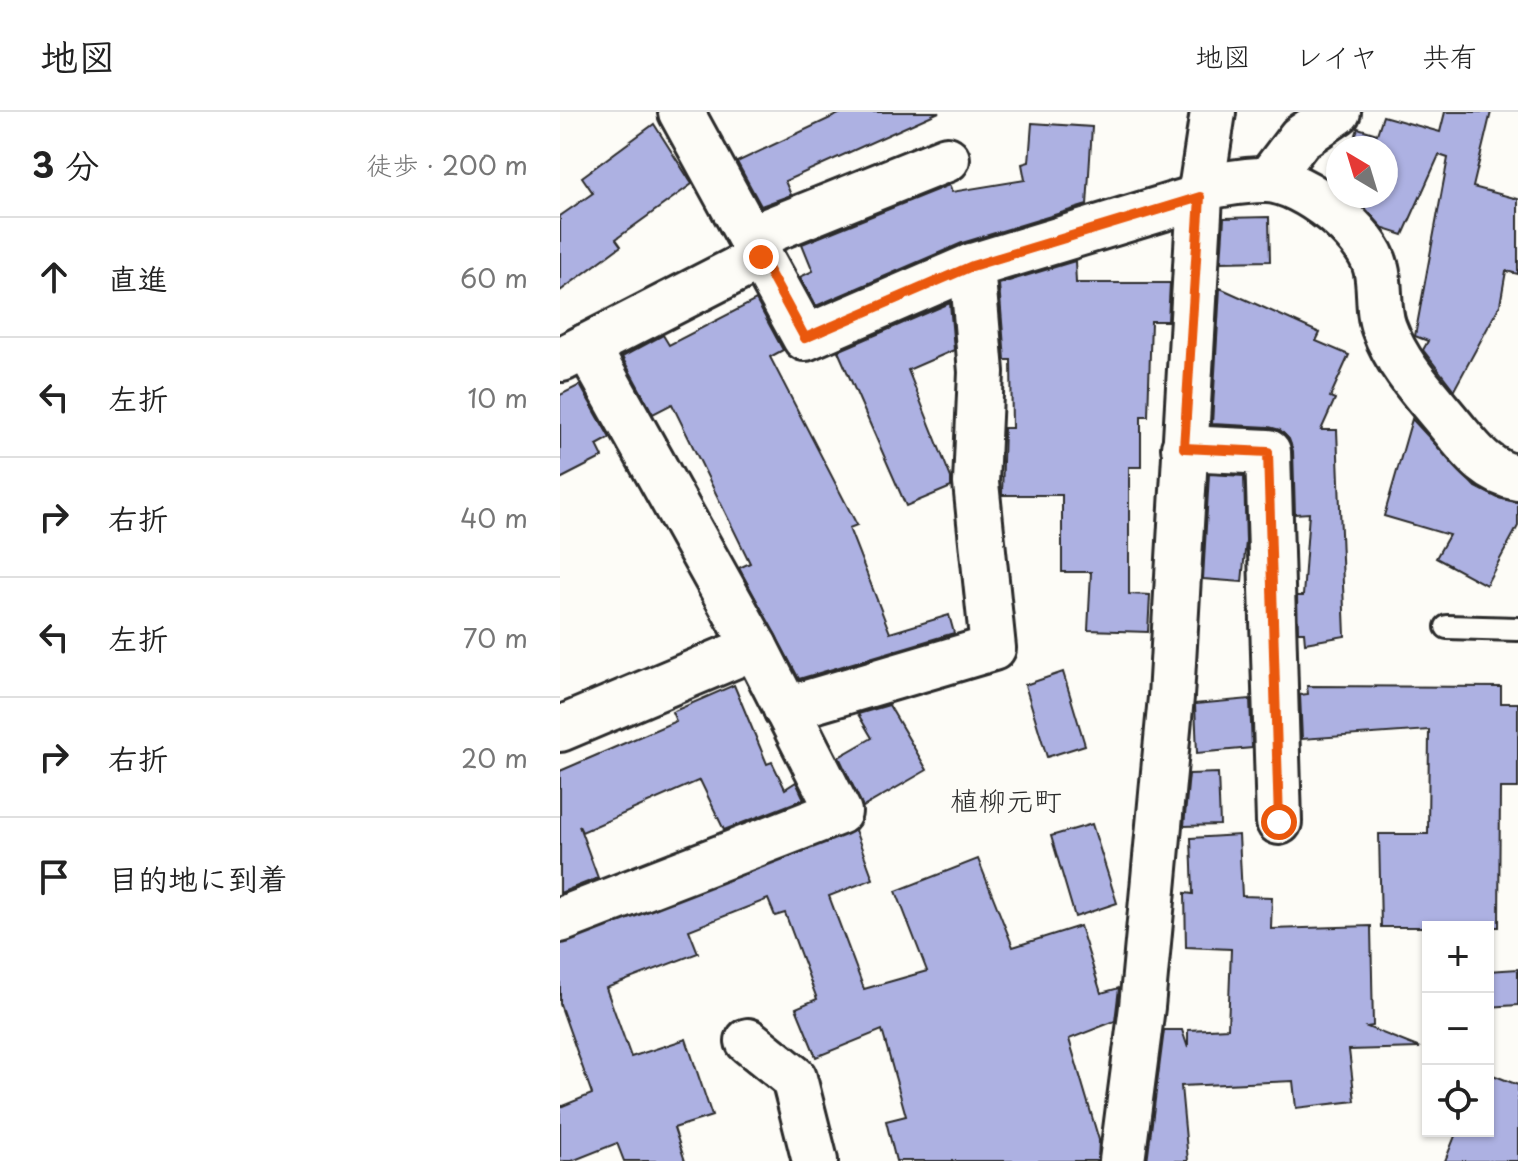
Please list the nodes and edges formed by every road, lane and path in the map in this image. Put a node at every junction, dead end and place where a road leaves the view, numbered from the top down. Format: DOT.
graph roads {
  1 [pos="681,112"];
  2 [pos="1213,112"];
  3 [pos="1338,112"];
  4 [pos="947,159"];
  5 [pos="1269,179"];
  6 [pos="1200,192"];
  7 [pos="756,247"];
  8 [pos="972,266"];
  9 [pos="574,353"];
  10 [pos="1184,448"];
  11 [pos="1518,478"];
  12 [pos="1447,627"];
  13 [pos="1518,629"];
  14 [pos="755,647"];
  15 [pos="786,709"];
  16 [pos="560,729"];
  17 [pos="1279,822"];
  18 [pos="560,920"];
  19 [pos="748,1041"];
  20 [pos="815,1161"];
  21 [pos="1122,1161"];
  1 -- 7 [label="street"];
  2 -- 6 [label="street"];
  3 -- 5 [label="street"];
  4 -- 7 [label="street"];
  5 -- 6 [label="street"];
  5 -- 11 [label="street"];
  6 -- 8 [label="street"];
  6 -- 10 [label="street"];
  7 -- 8 [label="street"];
  7 -- 9 [label="street"];
  8 -- 15 [label="street"];
  9 -- 14 [label="street"];
  10 -- 17 [label="street"];
  10 -- 21 [label="street"];
  12 -- 13 [label="lane"];
  14 -- 15 [label="street"];
  14 -- 16 [label="street"];
  15 -- 18 [label="street"];
  19 -- 20 [label="street"];
}
